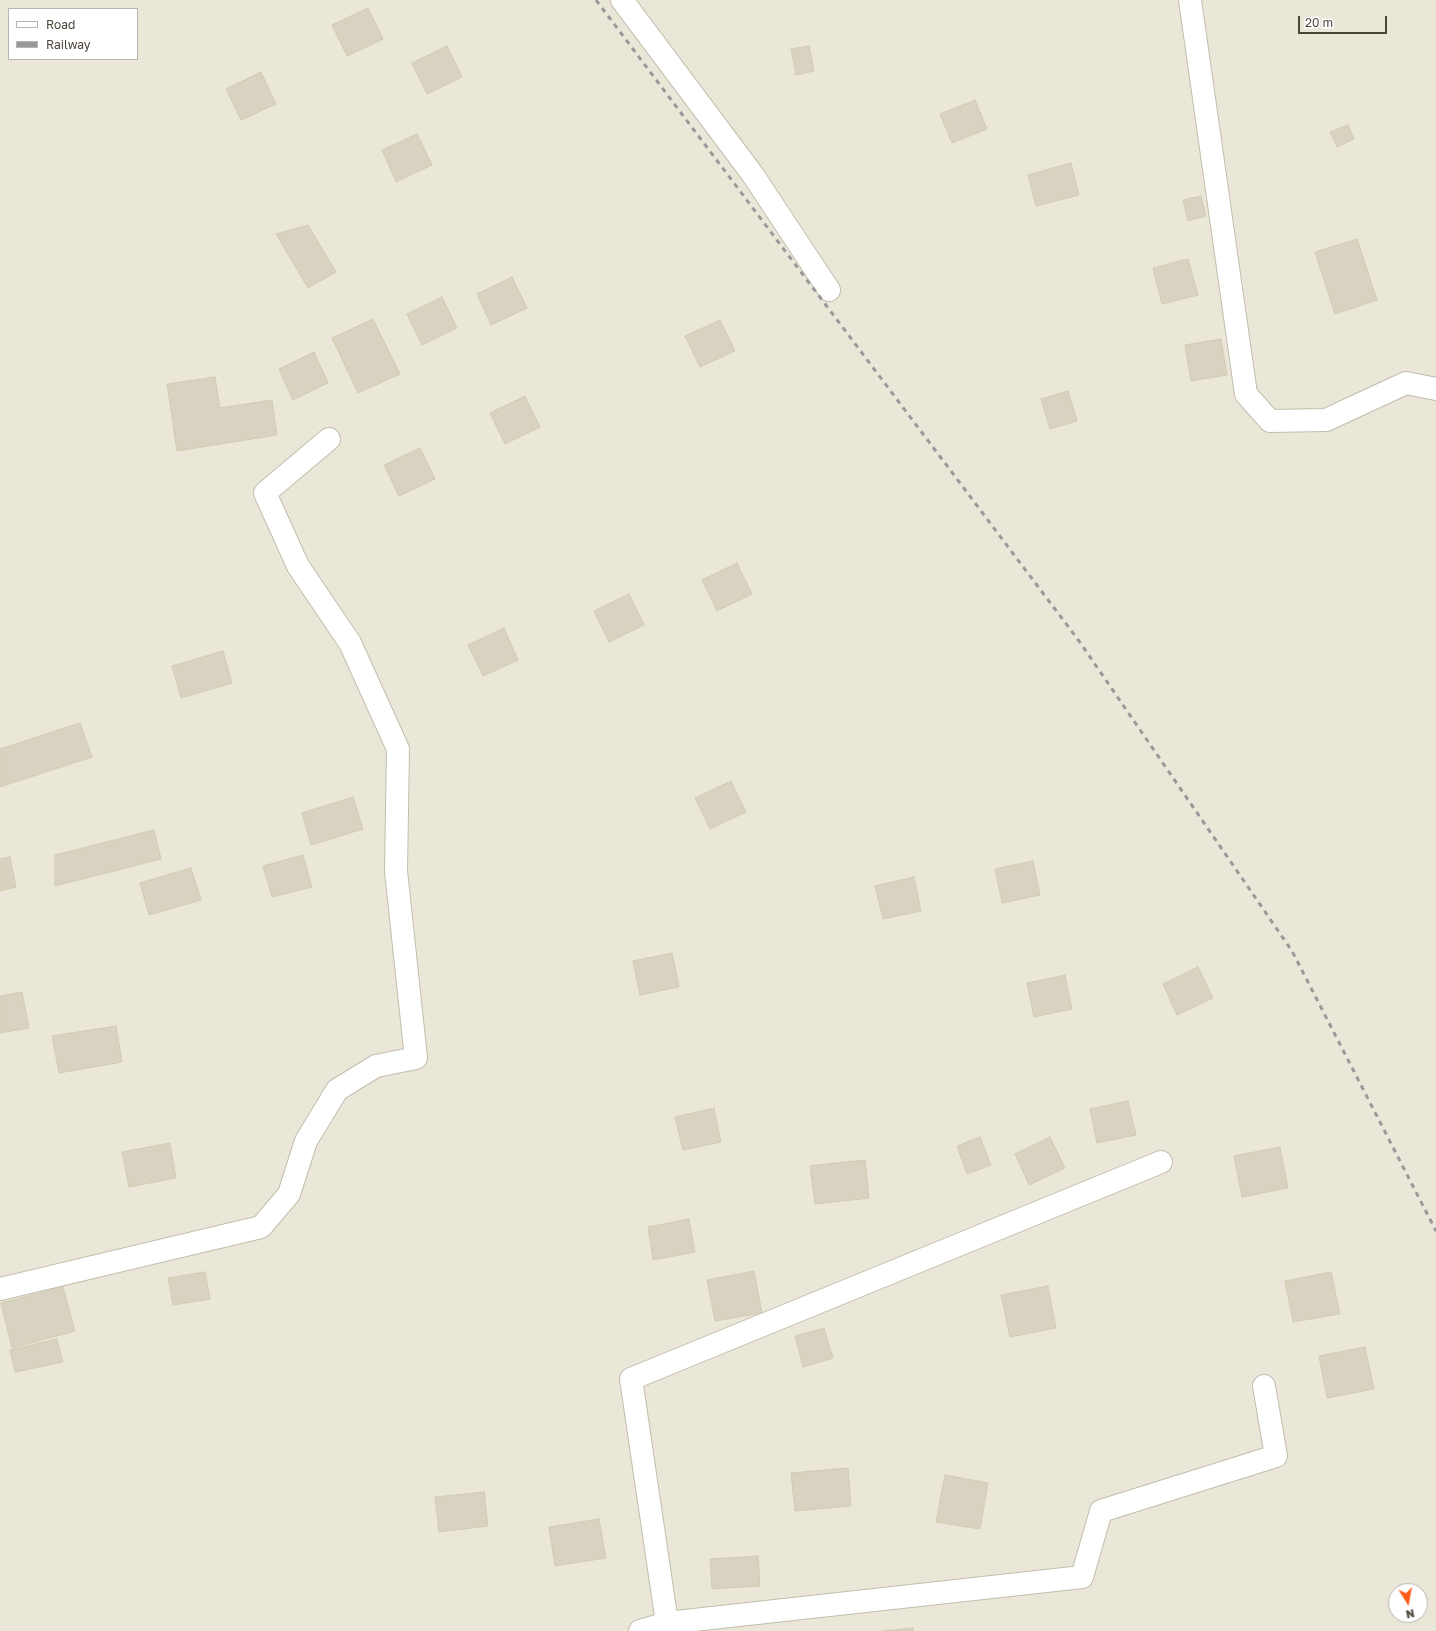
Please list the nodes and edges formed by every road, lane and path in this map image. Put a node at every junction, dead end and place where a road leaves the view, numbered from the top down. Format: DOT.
graph roads {
  1 [pos="622,0"];
  2 [pos="1190,0"];
  3 [pos="830,290"];
  4 [pos="1436,389"];
  5 [pos="330,439"];
  6 [pos="1161,1162"];
  7 [pos="0,1289"];
  8 [pos="1264,1386"];
  9 [pos="667,1623"];
  10 [pos="640,1631"];
  1 -- 3 [label="street"];
  2 -- 4 [label="street"];
  5 -- 7 [label="street"];
  6 -- 9 [label="street"];
  8 -- 9 [label="street"];
  9 -- 10 [label="street"];
}
